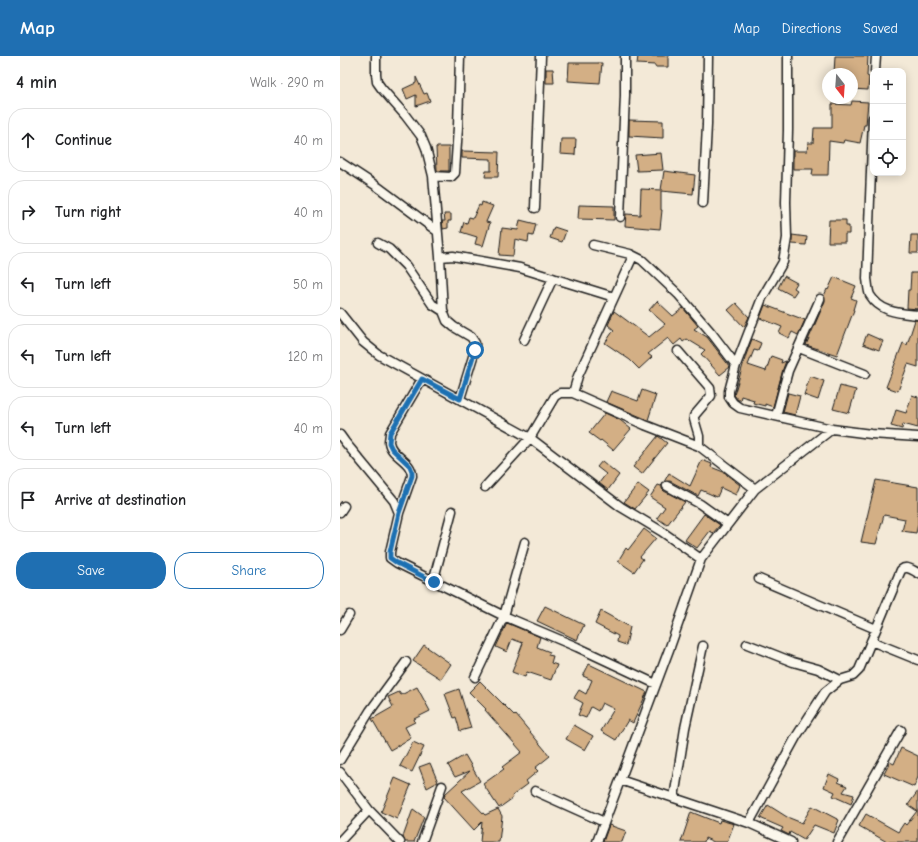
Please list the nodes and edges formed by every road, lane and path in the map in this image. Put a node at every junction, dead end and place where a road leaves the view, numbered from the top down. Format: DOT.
graph roads {
  1 [pos="376,56"];
  2 [pos="460,56"];
  3 [pos="541,56"];
  4 [pos="625,56"];
  5 [pos="708,56"];
  6 [pos="788,56"];
  7 [pos="876,56"];
  8 [pos="875,68"];
  9 [pos="872,140"];
  10 [pos="340,162"];
  11 [pos="432,176"];
  12 [pos="703,203"];
  13 [pos="535,208"];
  14 [pos="620,217"];
  15 [pos="437,231"];
  16 [pos="378,242"];
  17 [pos="593,245"];
  18 [pos="633,256"];
  19 [pos="440,257"];
  20 [pos="553,278"];
  21 [pos="614,297"];
  22 [pos="820,298"];
  23 [pos="442,311"];
  24 [pos="340,313"];
  25 [pos="918,315"];
  26 [pos="524,340"];
  27 [pos="799,348"];
  28 [pos="678,351"];
  29 [pos="736,365"];
  30 [pos="865,374"];
  31 [pos="422,379"];
  32 [pos="573,393"];
  33 [pos="460,399"];
  34 [pos="776,416"];
  35 [pos="832,429"];
  36 [pos="340,435"];
  37 [pos="918,437"];
  38 [pos="530,438"];
  39 [pos="700,446"];
  40 [pos="667,486"];
  41 [pos="485,487"];
  42 [pos="756,489"];
  43 [pos="452,512"];
  44 [pos="399,513"];
  45 [pos="728,524"];
  46 [pos="525,542"];
  47 [pos="701,559"];
  48 [pos="918,573"];
  49 [pos="759,579"];
  50 [pos="434,582"];
  51 [pos="349,615"];
  52 [pos="504,616"];
  53 [pos="876,628"];
  54 [pos="340,630"];
  55 [pos="871,641"];
  56 [pos="747,644"];
  57 [pos="703,646"];
  58 [pos="918,660"];
  59 [pos="406,662"];
  60 [pos="475,677"];
  61 [pos="840,680"];
  62 [pos="656,684"];
  63 [pos="901,730"];
  64 [pos="340,760"];
  65 [pos="340,772"];
  66 [pos="620,780"];
  67 [pos="442,786"];
  68 [pos="535,791"];
  69 [pos="674,798"];
  70 [pos="370,810"];
  71 [pos="604,822"];
  72 [pos="749,823"];
  73 [pos="340,841"];
  74 [pos="400,842"];
  75 [pos="422,842"];
  76 [pos="597,842"];
  77 [pos="791,842"];
  78 [pos="836,842"];
  1 -- 11 [label="street"];
  2 -- 11 [label="street"];
  3 -- 13 [label="street"];
  4 -- 14 [label="street"];
  5 -- 12 [label="street"];
  6 -- 29 [label="street"];
  7 -- 8 [label="street"];
  9 -- 25 [label="street"];
  10 -- 15 [label="street"];
  11 -- 15 [label="street"];
  15 -- 19 [label="street"];
  16 -- 23 [label="street"];
  17 -- 18 [label="street"];
  18 -- 21 [label="street"];
  18 -- 29 [label="street"];
  19 -- 20 [label="street"];
  19 -- 23 [label="street"];
  20 -- 21 [label="street"];
  20 -- 26 [label="street"];
  21 -- 32 [label="street"];
  22 -- 27 [label="street"];
  23 -- 33 [label="street"];
  24 -- 31 [label="street"];
  27 -- 30 [label="street"];
  27 -- 34 [label="street"];
  28 -- 39 [label="street"];
  29 -- 34 [label="street"];
  31 -- 33 [label="street"];
  31 -- 44 [label="street"];
  32 -- 38 [label="street"];
  32 -- 39 [label="street"];
  33 -- 38 [label="street"];
  34 -- 35 [label="street"];
  35 -- 37 [label="street"];
  35 -- 42 [label="street"];
  36 -- 44 [label="street"];
  38 -- 41 [label="street"];
  38 -- 47 [label="street"];
  39 -- 42 [label="street"];
  40 -- 45 [label="street"];
  42 -- 45 [label="street"];
  43 -- 50 [label="street"];
  44 -- 50 [label="street"];
  45 -- 47 [label="street"];
  46 -- 52 [label="street"];
  47 -- 62 [label="street"];
  48 -- 53 [label="street"];
  49 -- 53 [label="street"];
  50 -- 52 [label="street"];
  51 -- 54 [label="street"];
  52 -- 60 [label="street"];
  52 -- 62 [label="street"];
  53 -- 55 [label="street"];
  55 -- 58 [label="street"];
  55 -- 61 [label="street"];
  56 -- 61 [label="street"];
  57 -- 69 [label="street"];
  59 -- 64 [label="street"];
  61 -- 72 [label="street"];
  62 -- 66 [label="street"];
  63 -- 78 [label="street"];
  65 -- 70 [label="street"];
  66 -- 69 [label="street"];
  66 -- 71 [label="street"];
  67 -- 75 [label="street"];
  68 -- 71 [label="street"];
  69 -- 72 [label="street"];
  70 -- 73 [label="street"];
  70 -- 74 [label="street"];
  71 -- 76 [label="street"];
  72 -- 77 [label="street"];
}
